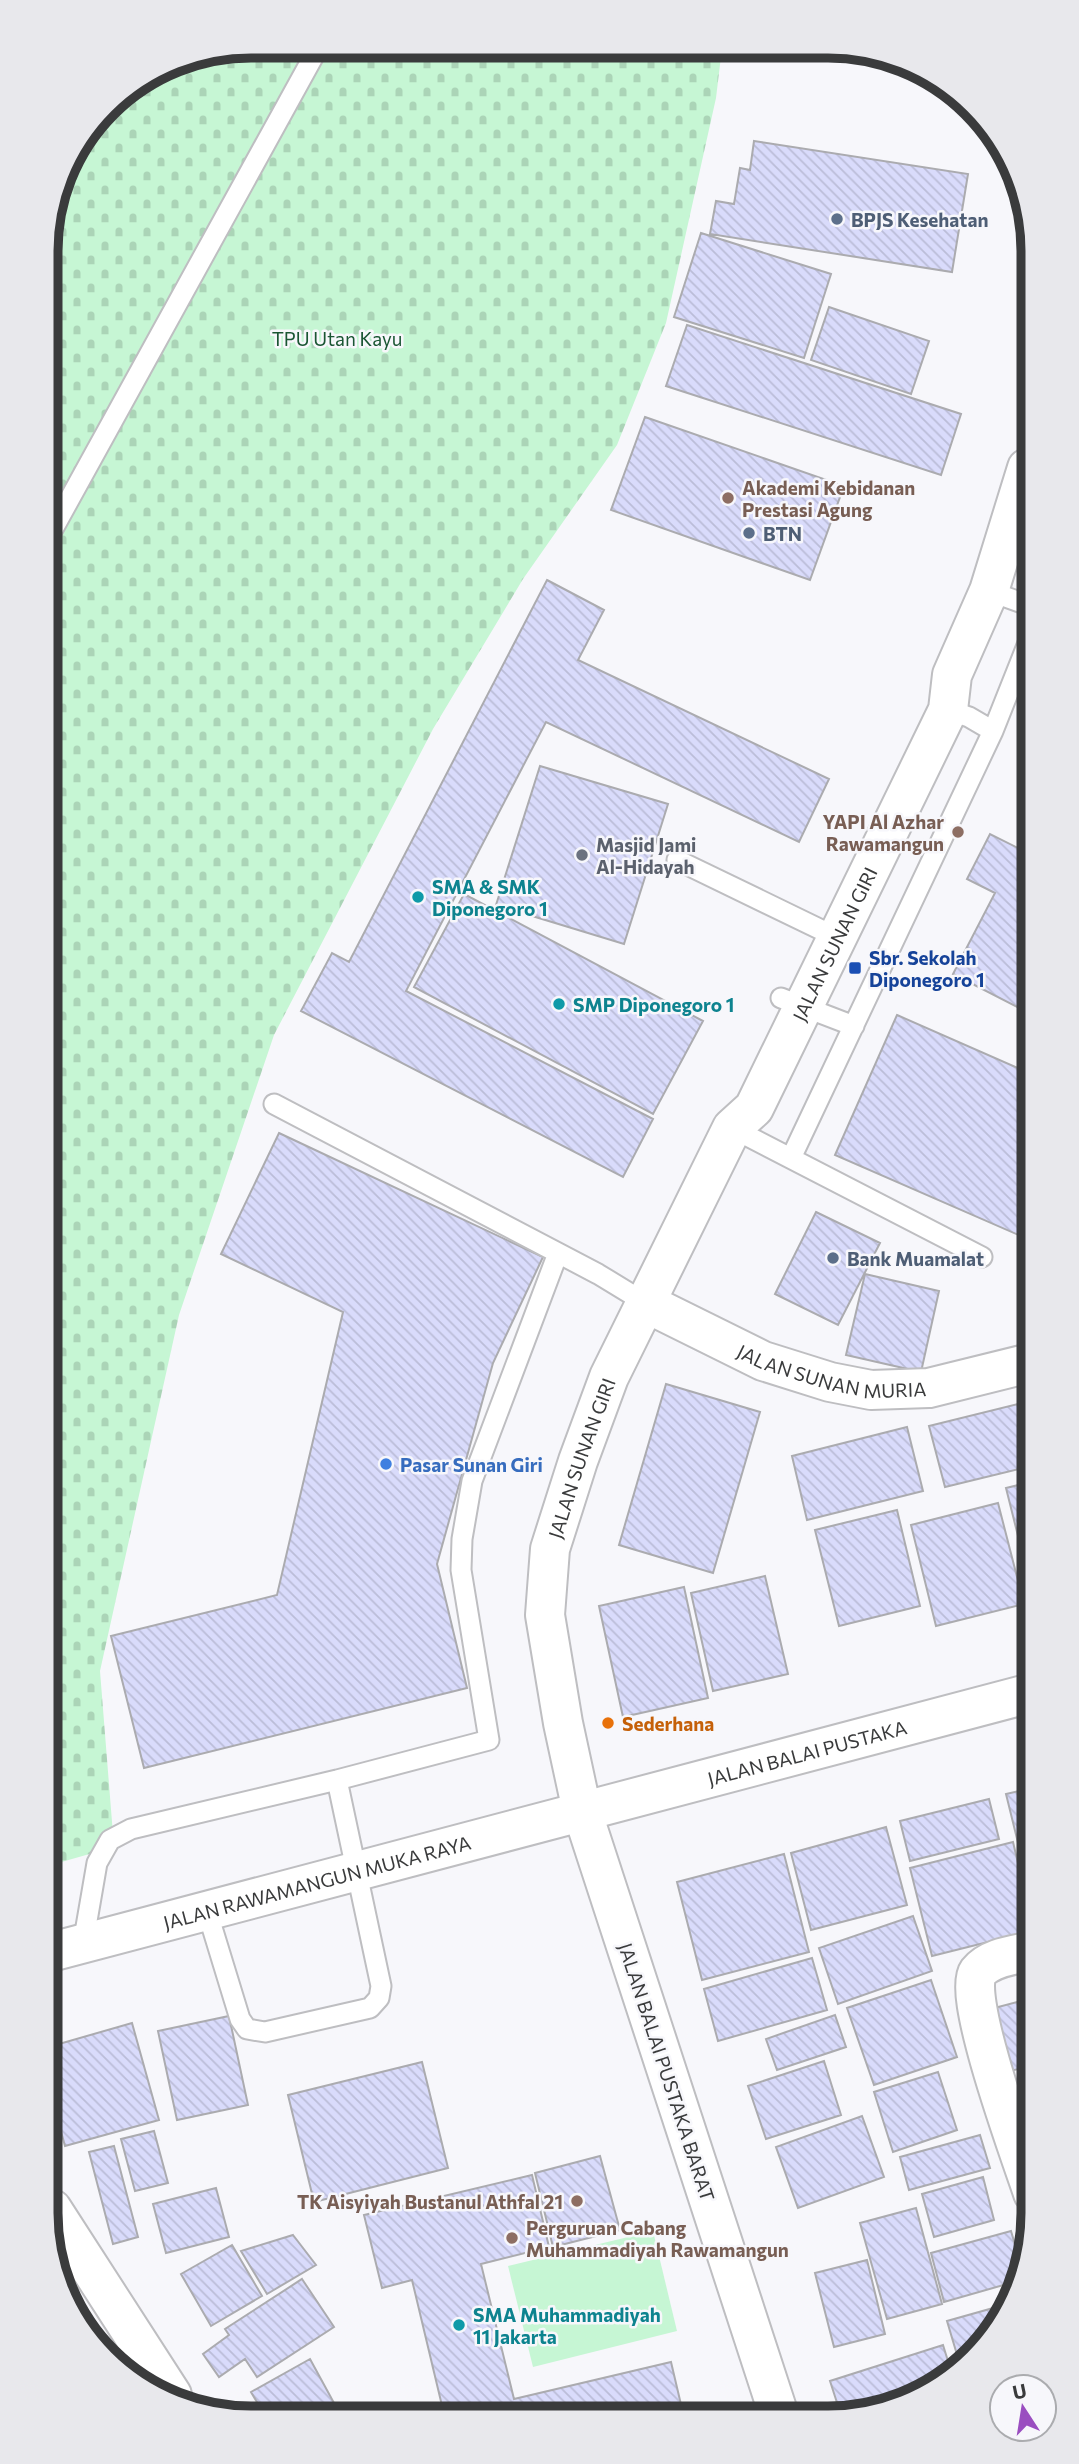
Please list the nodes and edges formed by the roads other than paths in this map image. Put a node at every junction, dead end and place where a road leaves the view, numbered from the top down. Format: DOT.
graph roads {
  1 [pos="313,58"];
  2 [pos="1021,497"];
  3 [pos="58,521"];
  4 [pos="989,591"];
  5 [pos="1021,603"];
  6 [pos="1021,660"];
  7 [pos="950,692"];
  8 [pos="993,730"];
  9 [pos="677,860"];
  10 [pos="827,933"];
  11 [pos="792,1002"];
  12 [pos="854,1027"];
  13 [pos="274,1104"];
  14 [pos="732,1128"];
  15 [pos="791,1158"];
  16 [pos="558,1253"];
  17 [pos="982,1257"];
  18 [pos="644,1302"];
  19 [pos="1021,1365"];
  20 [pos="1021,1696"];
  21 [pos="337,1780"];
  22 [pos="582,1811"];
  23 [pos="355,1871"];
  24 [pos="207,1911"];
  25 [pos="67,1948"];
  26 [pos="1021,1953"];
  27 [pos="1021,2156"];
  28 [pos="58,2219"];
  29 [pos="167,2387"];
  30 [pos="776,2406"];
  1 -- 3 [label="lane"];
  2 -- 4 [label="street, JALAN SUNAN GIRI"];
  4 -- 5 [label="lane"];
  4 -- 7 [label="street, JALAN SUNAN GIRI"];
  6 -- 8 [label="lane"];
  7 -- 8 [label="lane"];
  7 -- 10 [label="street, JALAN SUNAN GIRI"];
  8 -- 12 [label="lane"];
  9 -- 10 [label="lane"];
  10 -- 11 [label="street, JALAN SUNAN GIRI"];
  11 -- 12 [label="lane"];
  11 -- 14 [label="street, JALAN SUNAN GIRI"];
  12 -- 15 [label="lane"];
  13 -- 16 [label="lane"];
  14 -- 15 [label="lane"];
  14 -- 18 [label="street, JALAN SUNAN GIRI"];
  15 -- 17 [label="lane"];
  16 -- 18 [label="lane"];
  16 -- 21 [label="lane"];
  18 -- 19 [label="street, JALAN SUNAN MURIA"];
  18 -- 22 [label="street, JALAN SUNAN GIRI"];
  20 -- 22 [label="street, JALAN BALAI PUSTAKA"];
  21 -- 23 [label="lane"];
  21 -- 25 [label="lane"];
  22 -- 23 [label="street, JALAN RAWAMANGUN MUKA RAYA"];
  22 -- 30 [label="street, JALAN BALAI PUSTAKA BARAT"];
  23 -- 24 [label="street, JALAN RAWAMANGUN MUKA RAYA"];
  23 -- 24 [label="lane"];
  24 -- 25 [label="street, JALAN RAWAMANGUN MUKA RAYA"];
  26 -- 27 [label="street"];
  28 -- 29 [label="street"];
}
